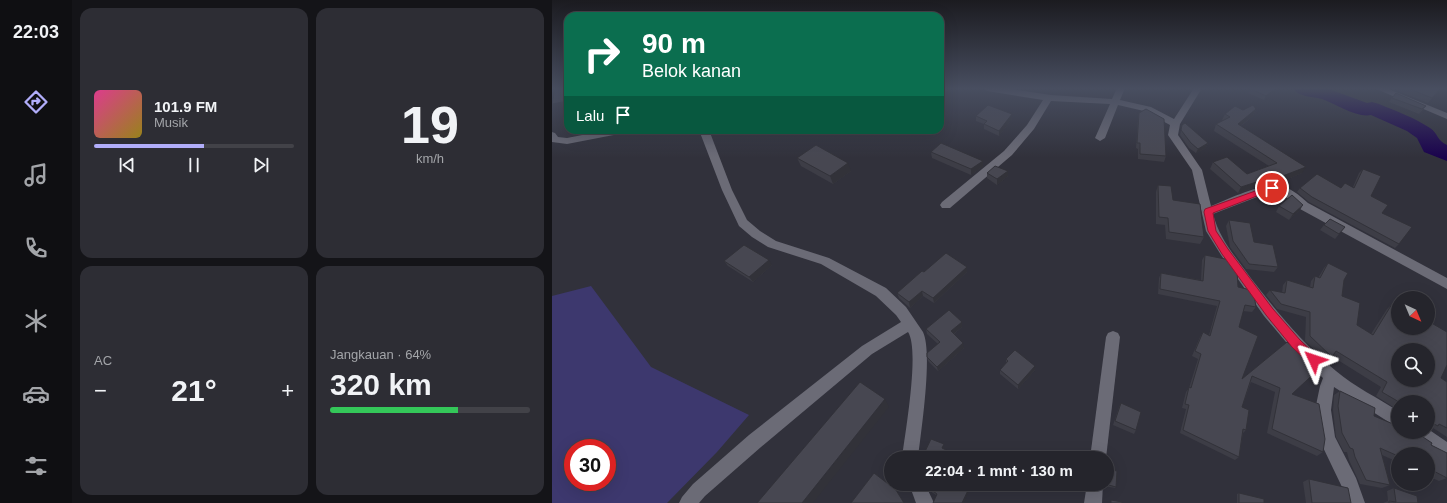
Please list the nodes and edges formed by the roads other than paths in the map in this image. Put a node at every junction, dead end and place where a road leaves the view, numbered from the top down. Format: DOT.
graph roads {
  1 [pos="1040,111"];
  2 [pos="1111,111"];
  3 [pos="1155,111"];
  4 [pos="1183,111"];
  5 [pos="1436,111"];
  6 [pos="1447,116"];
  7 [pos="1175,124"];
  8 [pos="603,134"];
  9 [pos="706,134"];
  10 [pos="552,135"];
  11 [pos="1100,138"];
  12 [pos="946,205"];
  13 [pos="1208,212"];
  14 [pos="1447,284"];
  15 [pos="910,324"];
  16 [pos="1113,337"];
  17 [pos="1332,377"];
  18 [pos="1391,415"];
  19 [pos="1429,439"];
  20 [pos="1447,450"];
  21 [pos="911,451"];
  22 [pos="1099,451"];
  23 [pos="920,491"];
  24 [pos="1094,491"];
  25 [pos="688,503"];
  26 [pos="925,503"];
  27 [pos="1093,503"];
  28 [pos="1356,503"];
  1 -- 12 [label="street"];
  2 -- 11 [label="street"];
  3 -- 7 [label="street"];
  4 -- 7 [label="street"];
  5 -- 6 [label="street"];
  7 -- 13 [label="street"];
  8 -- 10 [label="street"];
  9 -- 15 [label="street"];
  13 -- 14 [label="street"];
  13 -- 17 [label="street"];
  15 -- 21 [label="street"];
  15 -- 25 [label="street"];
  16 -- 22 [label="street"];
  17 -- 18 [label="street"];
  17 -- 28 [label="street"];
  19 -- 20 [label="street"];
  23 -- 26 [label="street"];
  24 -- 27 [label="street"];
}
